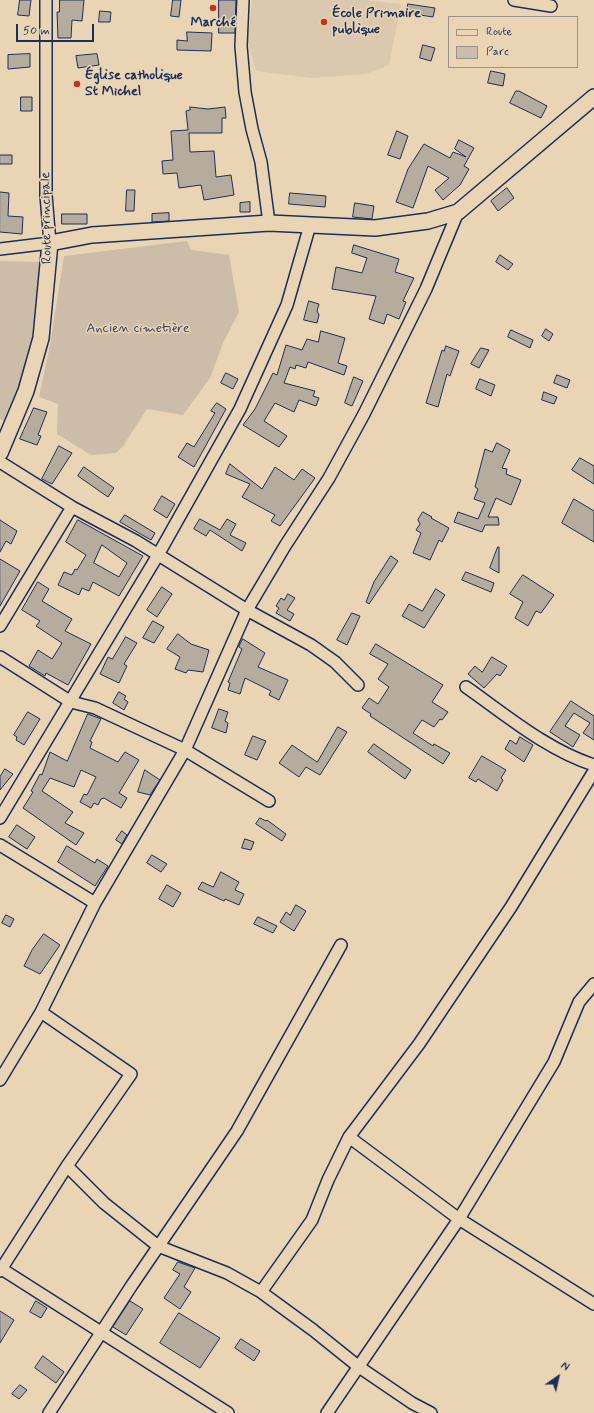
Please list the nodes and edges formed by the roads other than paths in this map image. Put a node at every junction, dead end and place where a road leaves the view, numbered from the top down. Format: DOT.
graph roads {
  1 [pos="46,0"];
  2 [pos="243,0"];
  3 [pos="514,0"];
  4 [pos="551,6"];
  5 [pos="594,98"];
  6 [pos="458,212"];
  7 [pos="270,223"];
  8 [pos="310,225"];
  9 [pos="50,243"];
  10 [pos="0,249"];
  11 [pos="0,453"];
  12 [pos="0,462"];
  13 [pos="72,507"];
  14 [pos="158,556"];
  15 [pos="247,610"];
  16 [pos="0,626"];
  17 [pos="0,657"];
  18 [pos="358,685"];
  19 [pos="466,687"];
  20 [pos="71,702"];
  21 [pos="185,750"];
  22 [pos="594,765"];
  23 [pos="594,771"];
  24 [pos="269,801"];
  25 [pos="0,818"];
  26 [pos="0,845"];
  27 [pos="95,903"];
  28 [pos="341,945"];
  29 [pos="594,984"];
  30 [pos="41,1012"];
  31 [pos="0,1080"];
  32 [pos="349,1137"];
  33 [pos="67,1166"];
  34 [pos="459,1220"];
  35 [pos="158,1246"];
  36 [pos="0,1270"];
  37 [pos="261,1292"];
  38 [pos="594,1304"];
  39 [pos="102,1332"];
  40 [pos="359,1367"];
  41 [pos="49,1413"];
  42 [pos="228,1413"];
  43 [pos="327,1413"];
  44 [pos="431,1413"];
  1 -- 9 [label="street, Route principale"];
  2 -- 7 [label="street"];
  3 -- 4 [label="street"];
  5 -- 6 [label="street"];
  6 -- 8 [label="street"];
  6 -- 15 [label="street"];
  7 -- 8 [label="street"];
  7 -- 9 [label="street"];
  8 -- 14 [label="street"];
  9 -- 10 [label="street"];
  9 -- 11 [label="street, Route principale"];
  12 -- 13 [label="street"];
  13 -- 14 [label="street"];
  13 -- 16 [label="street"];
  14 -- 15 [label="street"];
  14 -- 20 [label="street"];
  15 -- 18 [label="street"];
  15 -- 21 [label="street"];
  17 -- 20 [label="street"];
  19 -- 22 [label="street"];
  20 -- 21 [label="street"];
  20 -- 25 [label="street"];
  21 -- 24 [label="street"];
  21 -- 27 [label="street"];
  23 -- 32 [label="street"];
  26 -- 27 [label="street"];
  27 -- 30 [label="street"];
  28 -- 35 [label="street"];
  29 -- 34 [label="street"];
  30 -- 31 [label="street"];
  30 -- 33 [label="street"];
  32 -- 34 [label="street"];
  32 -- 37 [label="street"];
  33 -- 35 [label="street"];
  33 -- 36 [label="street"];
  34 -- 38 [label="street"];
  34 -- 40 [label="street"];
  35 -- 37 [label="street"];
  35 -- 39 [label="street"];
  36 -- 39 [label="street"];
  37 -- 40 [label="street"];
  39 -- 41 [label="street"];
  39 -- 42 [label="street"];
  40 -- 43 [label="street"];
  40 -- 44 [label="street"];
}
